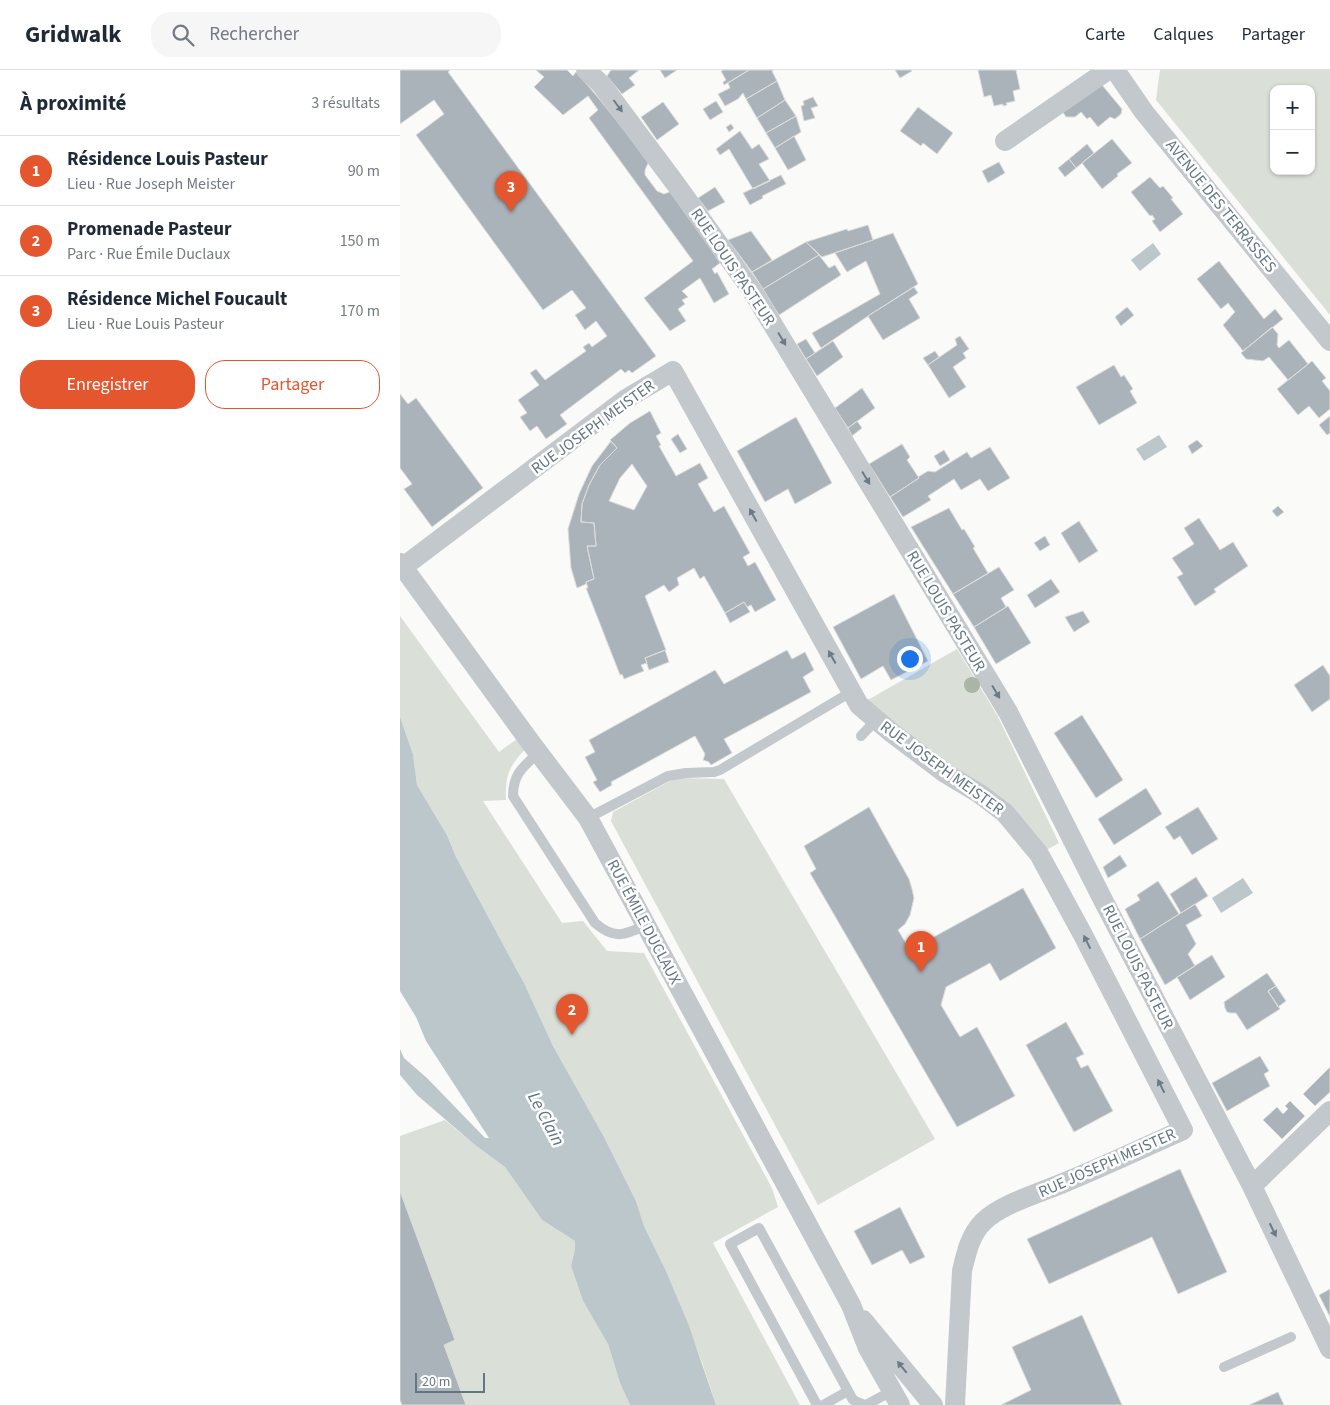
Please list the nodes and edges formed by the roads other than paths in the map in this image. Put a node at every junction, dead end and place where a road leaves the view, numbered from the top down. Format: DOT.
graph roads {
  1 [pos="586,70"];
  2 [pos="1108,70"];
  3 [pos="1115,70"];
  4 [pos="1005,141"];
  5 [pos="1330,341"];
  6 [pos="401,565"];
  7 [pos="851,692"];
  8 [pos="876,720"];
  9 [pos="861,736"];
  10 [pos="538,753"];
  11 [pos="588,818"];
  12 [pos="646,925"];
  13 [pos="1330,1111"];
  14 [pos="1252,1186"];
  15 [pos="851,1305"];
  16 [pos="1291,1337"];
  17 [pos="1330,1349"];
  18 [pos="1224,1368"];
  19 [pos="848,1392"];
  20 [pos="896,1398"];
  21 [pos="817,1405"];
  22 [pos="823,1405"];
  23 [pos="865,1405"];
  24 [pos="933,1405"];
  25 [pos="955,1405"];
  1 -- 14 [label="street, RUE LOUIS PASTEUR, one-way"];
  2 -- 4 [label="street"];
  3 -- 5 [label="street, AVENUE DES TERRASSES"];
  7 -- 6 [label="street, RUE JOSEPH MEISTER, one-way"];
  6 -- 10 [label="street, RUE ÉMILE DUCLAUX"];
  7 -- 8 [label="street, RUE JOSEPH MEISTER"];
  7 -- 11 [label="lane"];
  8 -- 9 [label="lane"];
  25 -- 8 [label="street, RUE JOSEPH MEISTER, one-way"];
  10 -- 11 [label="street, RUE ÉMILE DUCLAUX"];
  10 -- 12 [label="lane"];
  11 -- 12 [label="street, RUE ÉMILE DUCLAUX"];
  12 -- 15 [label="street, RUE ÉMILE DUCLAUX"];
  13 -- 14 [label="street"];
  14 -- 17 [label="street, RUE LOUIS PASTEUR, one-way"];
  15 -- 20 [label="street, RUE ÉMILE DUCLAUX"];
  24 -- 15 [label="street, RUE ÉMILE DUCLAUX, one-way"];
  16 -- 18 [label="lane"];
  19 -- 21 [label="lane"];
  19 -- 22 [label="lane"];
  19 -- 23 [label="lane"];
  20 -- 23 [label="lane"];
}
